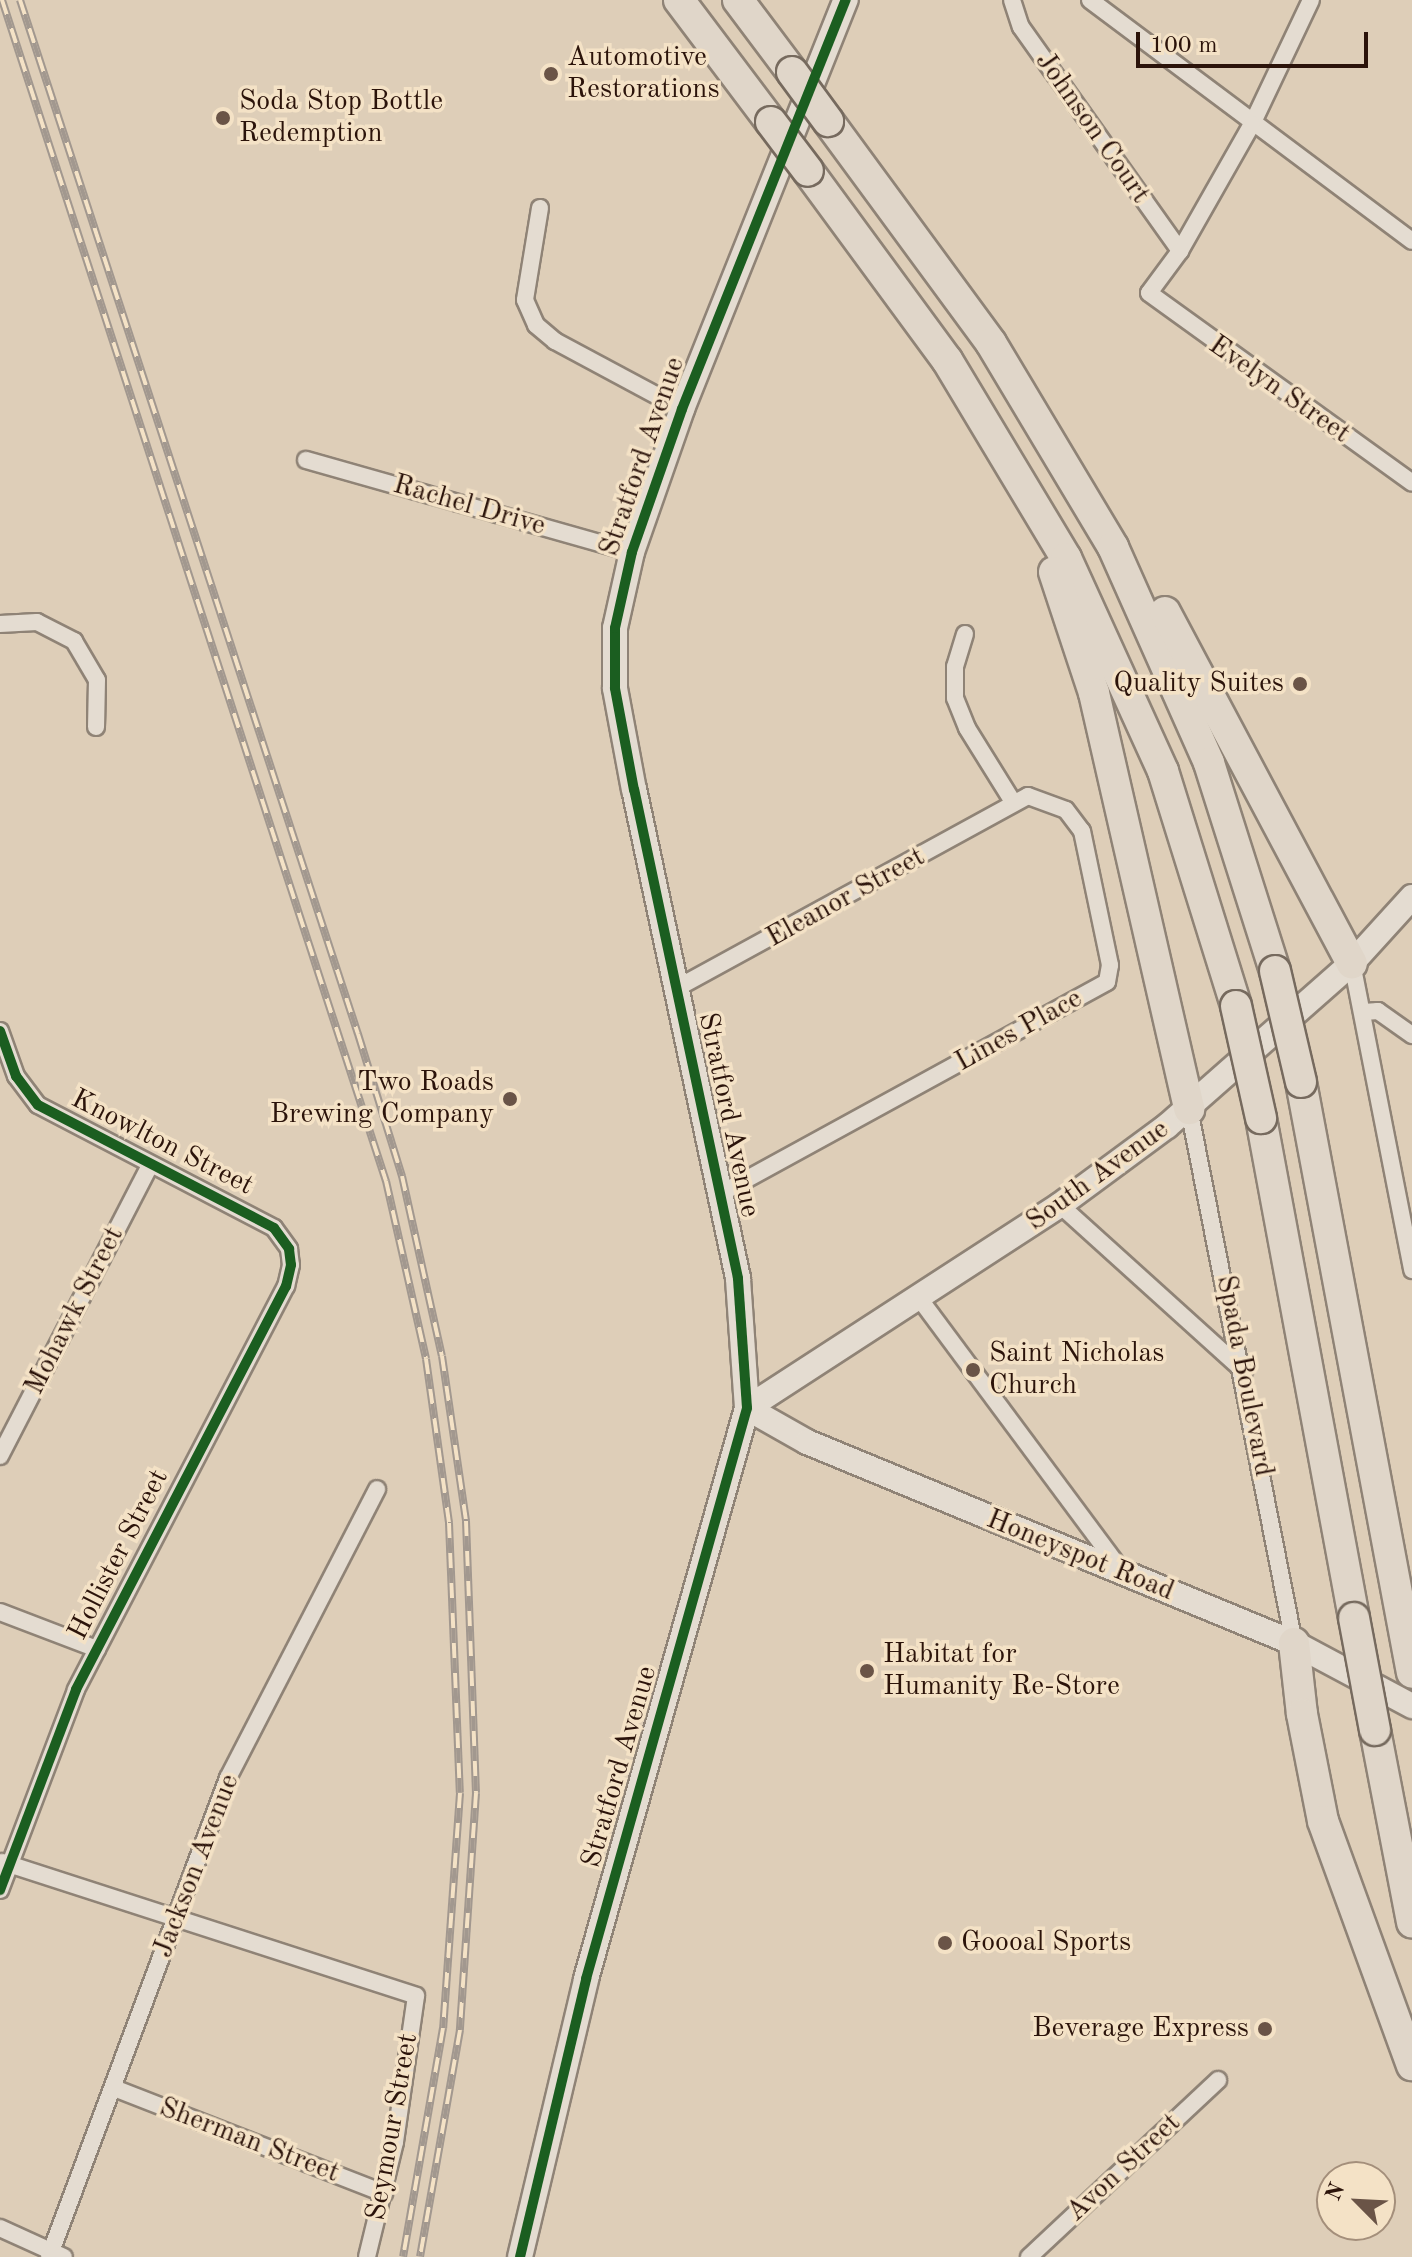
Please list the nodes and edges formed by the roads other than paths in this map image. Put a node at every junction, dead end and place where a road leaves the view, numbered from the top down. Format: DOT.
graph roads {
  1 [pos="679,0"];
  2 [pos="738,0"];
  3 [pos="846,0"];
  4 [pos="1012,0"];
  5 [pos="1090,0"];
  6 [pos="1311,0"];
  7 [pos="1252,124"];
  8 [pos="540,208"];
  9 [pos="1412,241"];
  10 [pos="1180,251"];
  11 [pos="1024,392"];
  12 [pos="978,407"];
  13 [pos="682,409"];
  14 [pos="306,460"];
  15 [pos="1412,483"];
  16 [pos="632,552"];
  17 [pos="0,624"];
  18 [pos="965,634"];
  19 [pos="96,727"];
  20 [pos="1013,802"];
  21 [pos="1412,897"];
  22 [pos="1352,963"];
  23 [pos="677,988"];
  24 [pos="1364,1012"];
  25 [pos="0,1031"];
  26 [pos="1412,1035"];
  27 [pos="6,1071"];
  28 [pos="1189,1109"];
  29 [pos="150,1166"];
  30 [pos="721,1193"];
  31 [pos="1060,1205"];
  32 [pos="289,1249"];
  33 [pos="1412,1270"];
  34 [pos="919,1298"];
  35 [pos="1244,1371"];
  36 [pos="747,1408"];
  37 [pos="0,1456"];
  38 [pos="377,1489"];
  39 [pos="1126,1577"];
  40 [pos="0,1612"];
  41 [pos="1294,1643"];
  42 [pos="97,1649"];
  43 [pos="1409,1658"];
  44 [pos="1412,1706"];
  45 [pos="5,1863"];
  46 [pos="0,1890"];
  47 [pos="176,1922"];
  48 [pos="1412,1922"];
  49 [pos="1412,2065"];
  50 [pos="1218,2080"];
  51 [pos="114,2088"];
  52 [pos="384,2193"];
  53 [pos="0,2228"];
  54 [pos="55,2255"];
  55 [pos="367,2257"];
  56 [pos="520,2257"];
  57 [pos="1029,2257"];
  1 -- 12 [label="highway, bridge"];
  2 -- 11 [label="highway, bridge"];
  3 -- 13 [label="main road, Stratford Avenue"];
  4 -- 10 [label="street, Johnson Court"];
  5 -- 7 [label="street"];
  6 -- 7 [label="street"];
  7 -- 9 [label="street"];
  7 -- 10 [label="street"];
  8 -- 13 [label="street"];
  10 -- 15 [label="street, Evelyn Street"];
  11 -- 22 [label="highway"];
  11 -- 43 [label="highway, bridge"];
  12 -- 28 [label="highway"];
  12 -- 48 [label="highway, bridge"];
  13 -- 16 [label="main road, Stratford Avenue"];
  14 -- 16 [label="street, Rachel Drive"];
  16 -- 23 [label="main road, Stratford Avenue"];
  17 -- 19 [label="street"];
  18 -- 20 [label="street"];
  20 -- 23 [label="street, Eleanor Street"];
  20 -- 30 [label="street, Lines Place"];
  21 -- 22 [label="main road, South Avenue"];
  22 -- 24 [label="street"];
  22 -- 28 [label="main road, South Avenue"];
  23 -- 30 [label="main road, Stratford Avenue"];
  24 -- 26 [label="street"];
  24 -- 33 [label="street"];
  25 -- 27 [label="street, Knowlton Street"];
  27 -- 29 [label="street, Knowlton Street"];
  28 -- 31 [label="main road, South Avenue"];
  28 -- 35 [label="street, Spada Boulevard"];
  29 -- 32 [label="street, Knowlton Street"];
  29 -- 37 [label="street, Mohawk Street"];
  30 -- 36 [label="main road, Stratford Avenue"];
  31 -- 34 [label="main road, South Avenue"];
  31 -- 35 [label="street"];
  32 -- 42 [label="street, Hollister Street"];
  34 -- 36 [label="main road, South Avenue"];
  34 -- 39 [label="street"];
  35 -- 41 [label="street, Spada Boulevard"];
  36 -- 39 [label="main road, Honeyspot Road"];
  36 -- 56 [label="main road, Stratford Avenue"];
  38 -- 47 [label="street, Jackson Avenue"];
  39 -- 41 [label="main road, Honeyspot Road"];
  40 -- 42 [label="street"];
  41 -- 44 [label="main road, Honeyspot Road"];
  41 -- 49 [label="highway"];
  42 -- 45 [label="street, Hollister Street"];
  45 -- 46 [label="street, Hollister Street"];
  45 -- 47 [label="street"];
  47 -- 51 [label="street, Jackson Avenue"];
  47 -- 52 [label="street, Seymour Street"];
  50 -- 57 [label="street, Avon Street"];
  51 -- 52 [label="street, Sherman Street"];
  51 -- 54 [label="street, Jackson Avenue"];
  52 -- 55 [label="street, Seymour Street"];
  53 -- 54 [label="street"];
}
